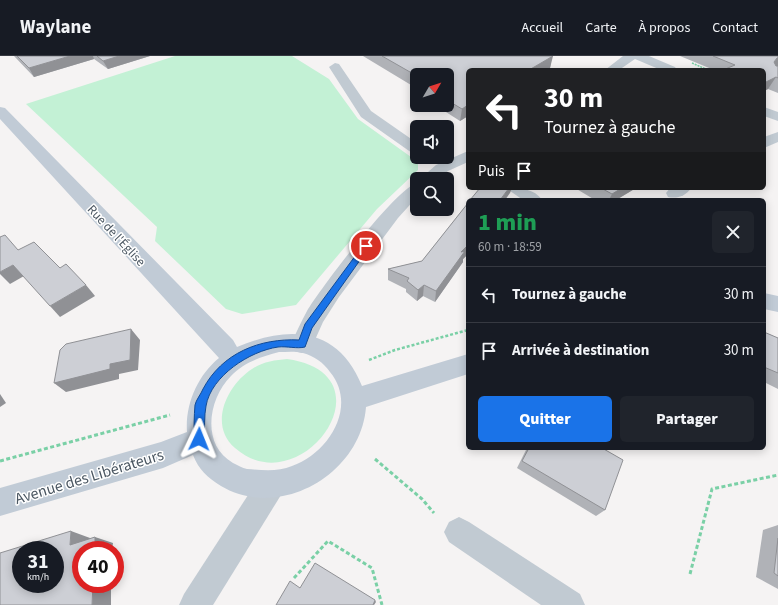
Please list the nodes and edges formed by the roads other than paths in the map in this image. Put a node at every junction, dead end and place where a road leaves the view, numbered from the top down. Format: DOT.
graph roads {
  1 [pos="631,56"];
  2 [pos="639,56"];
  3 [pos="335,67"];
  4 [pos="614,68"];
  5 [pos="666,68"];
  6 [pos="0,111"];
  7 [pos="766,112"];
  8 [pos="778,118"];
  9 [pos="778,136"];
  10 [pos="766,142"];
  11 [pos="410,145"];
  12 [pos="466,158"];
  13 [pos="437,164"];
  14 [pos="442,168"];
  15 [pos="437,172"];
  16 [pos="517,190"];
  17 [pos="410,195"];
  18 [pos="531,198"];
  19 [pos="766,301"];
  20 [pos="778,304"];
  21 [pos="302,344"];
  22 [pos="233,360"];
  23 [pos="466,365"];
  24 [pos="355,399"];
  25 [pos="199,439"];
  26 [pos="270,485"];
  27 [pos="0,502"];
  28 [pos="460,532"];
  29 [pos="195,605"];
  30 [pos="569,605"];
  1 -- 4 [label="street"];
  2 -- 5 [label="street"];
  3 -- 11 [label="street"];
  6 -- 22 [label="street, Rue de l'Église"];
  7 -- 8 [label="street"];
  9 -- 10 [label="street"];
  12 -- 14 [label="street"];
  13 -- 14 [label="street"];
  14 -- 15 [label="street"];
  16 -- 18 [label="lane"];
  17 -- 21 [label="street"];
  19 -- 20 [label="street"];
  21 -- 22 [label="street"];
  21 -- 24 [label="street"];
  22 -- 25 [label="street"];
  23 -- 24 [label="street"];
  24 -- 26 [label="street"];
  25 -- 26 [label="street"];
  25 -- 27 [label="street, Avenue des Libérateurs"];
  26 -- 29 [label="street"];
  28 -- 30 [label="street"];
}
